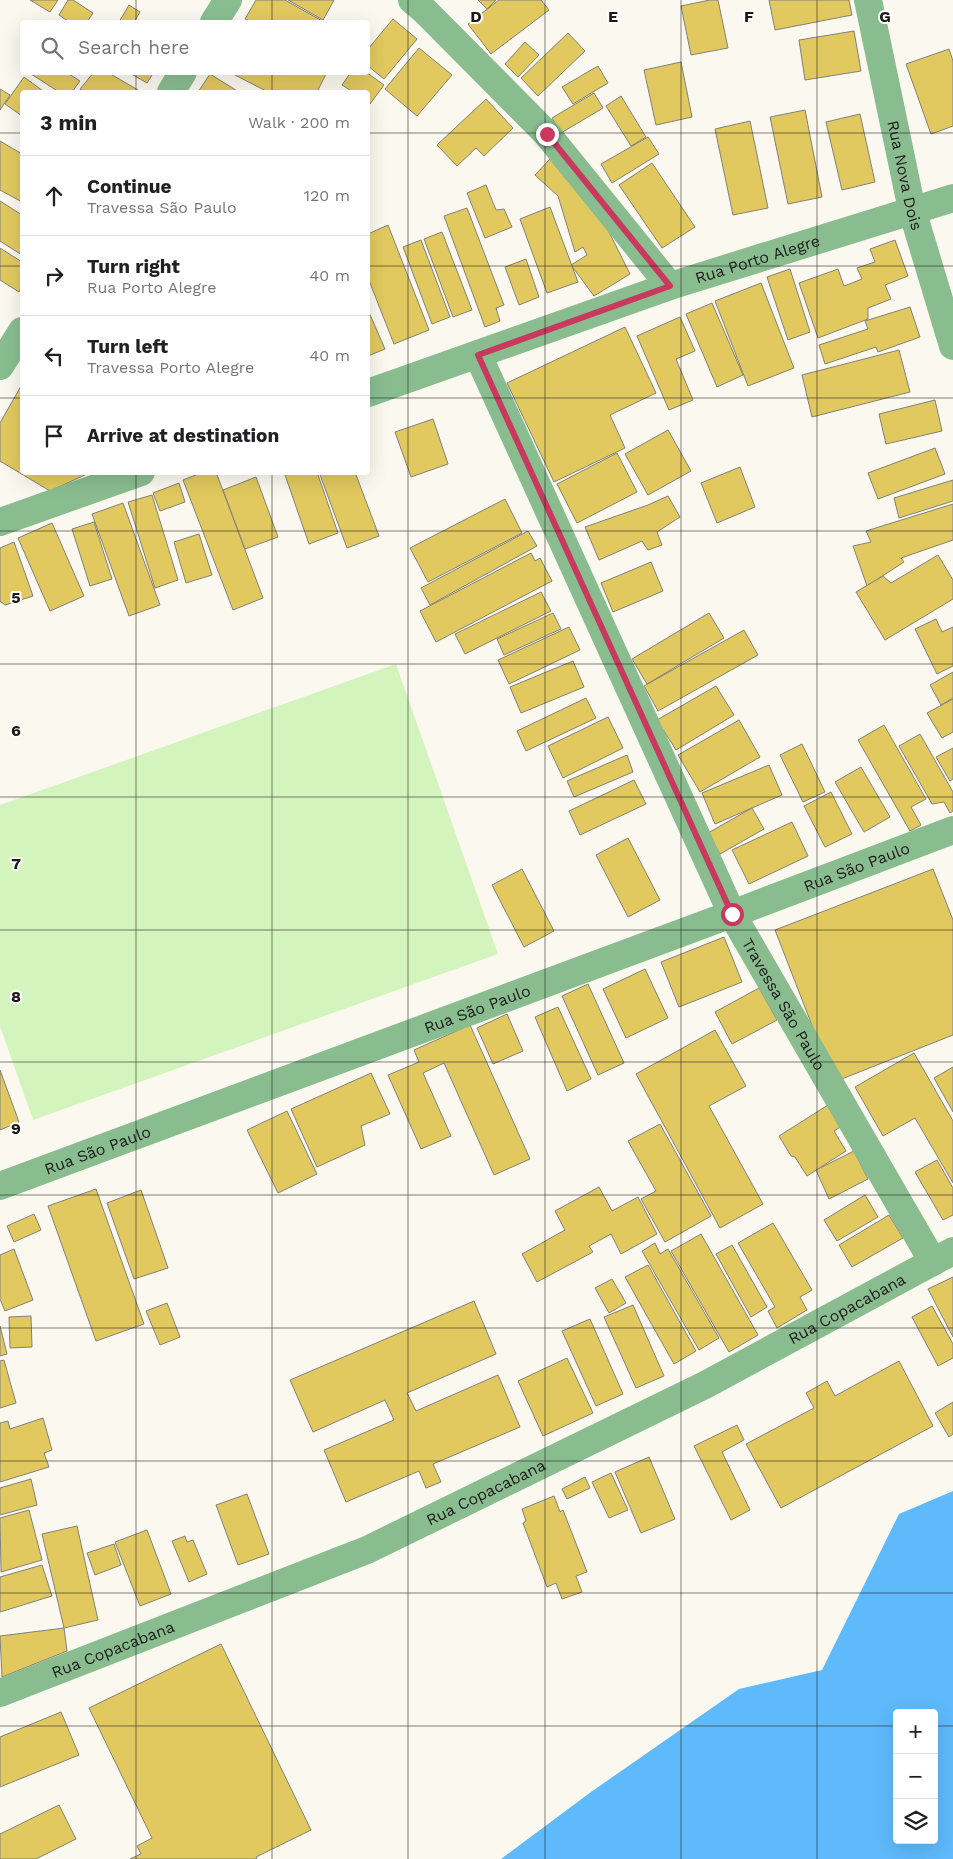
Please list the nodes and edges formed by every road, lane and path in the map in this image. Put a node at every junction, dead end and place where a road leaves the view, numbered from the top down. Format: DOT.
graph roads {
  1 [pos="228,0"];
  2 [pos="868,0"];
  3 [pos="423,3"];
  4 [pos="215,20"];
  5 [pos="181,75"];
  6 [pos="172,90"];
  7 [pos="953,198"];
  8 [pos="912,210"];
  9 [pos="670,286"];
  10 [pos="20,334"];
  11 [pos="953,346"];
  12 [pos="478,355"];
  13 [pos="0,366"];
  14 [pos="370,392"];
  15 [pos="133,475"];
  16 [pos="0,522"];
  17 [pos="953,830"];
  18 [pos="732,914"];
  19 [pos="0,1186"];
  20 [pos="943,1256"];
  21 [pos="0,1693"];
  1 -- 4 [label="street"];
  2 -- 8 [label="street, Rua Nova Dois"];
  3 -- 9 [label="street"];
  5 -- 6 [label="street"];
  7 -- 8 [label="street, Rua Porto Alegre"];
  8 -- 9 [label="street, Rua Porto Alegre"];
  8 -- 11 [label="street, Rua Nova Dois"];
  9 -- 12 [label="street, Rua Porto Alegre"];
  10 -- 13 [label="street"];
  12 -- 14 [label="street, Rua Porto Alegre"];
  12 -- 18 [label="street, Travessa São Paulo"];
  15 -- 16 [label="street"];
  17 -- 18 [label="street, Rua São Paulo"];
  18 -- 19 [label="street, Rua São Paulo"];
  18 -- 20 [label="street, Travessa São Paulo"];
  20 -- 21 [label="street, Rua Copacabana"];
}
